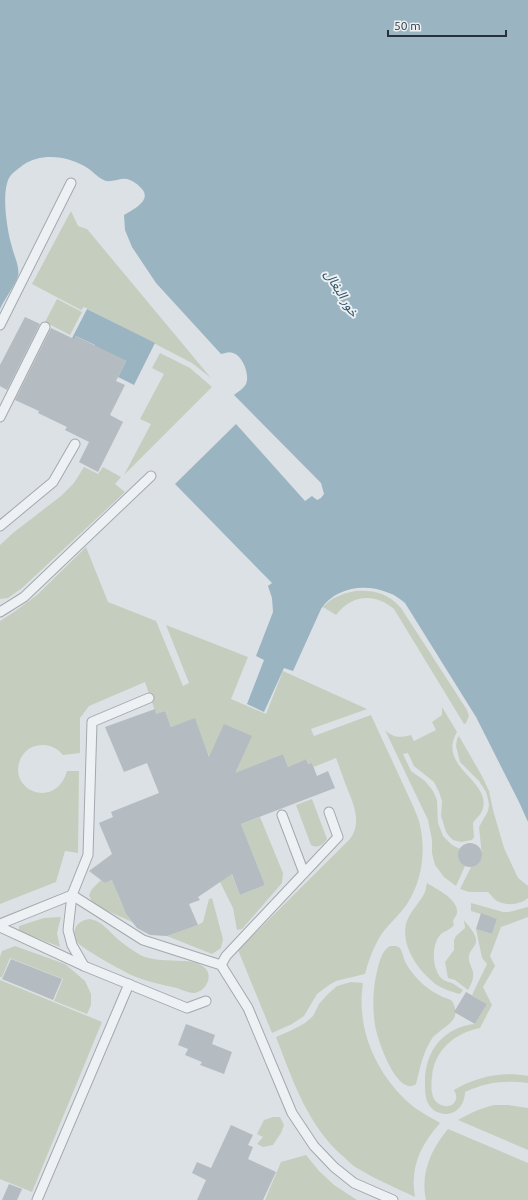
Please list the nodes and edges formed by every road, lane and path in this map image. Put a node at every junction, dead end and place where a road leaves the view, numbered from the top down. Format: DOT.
graph roads {
  1 [pos="71,183"];
  2 [pos="0,325"];
  3 [pos="45,327"];
  4 [pos="0,417"];
  5 [pos="75,444"];
  6 [pos="151,476"];
  7 [pos="0,526"];
  8 [pos="0,612"];
  9 [pos="149,698"];
  10 [pos="329,812"];
  11 [pos="282,815"];
  12 [pos="304,873"];
  13 [pos="72,895"];
  14 [pos="0,924"];
  15 [pos="0,927"];
  16 [pos="221,965"];
  17 [pos="84,966"];
  18 [pos="129,984"];
  19 [pos="206,1001"];
  20 [pos="37,1200"];
  21 [pos="393,1200"];
  1 -- 2 [label="lane"];
  3 -- 4 [label="lane"];
  5 -- 7 [label="lane"];
  6 -- 8 [label="lane"];
  9 -- 13 [label="lane"];
  10 -- 12 [label="lane"];
  11 -- 12 [label="lane"];
  12 -- 16 [label="lane"];
  13 -- 14 [label="lane"];
  13 -- 16 [label="lane"];
  13 -- 17 [label="lane"];
  15 -- 17 [label="lane"];
  16 -- 21 [label="lane"];
  17 -- 18 [label="lane"];
  18 -- 19 [label="lane"];
  18 -- 20 [label="lane"];
}
